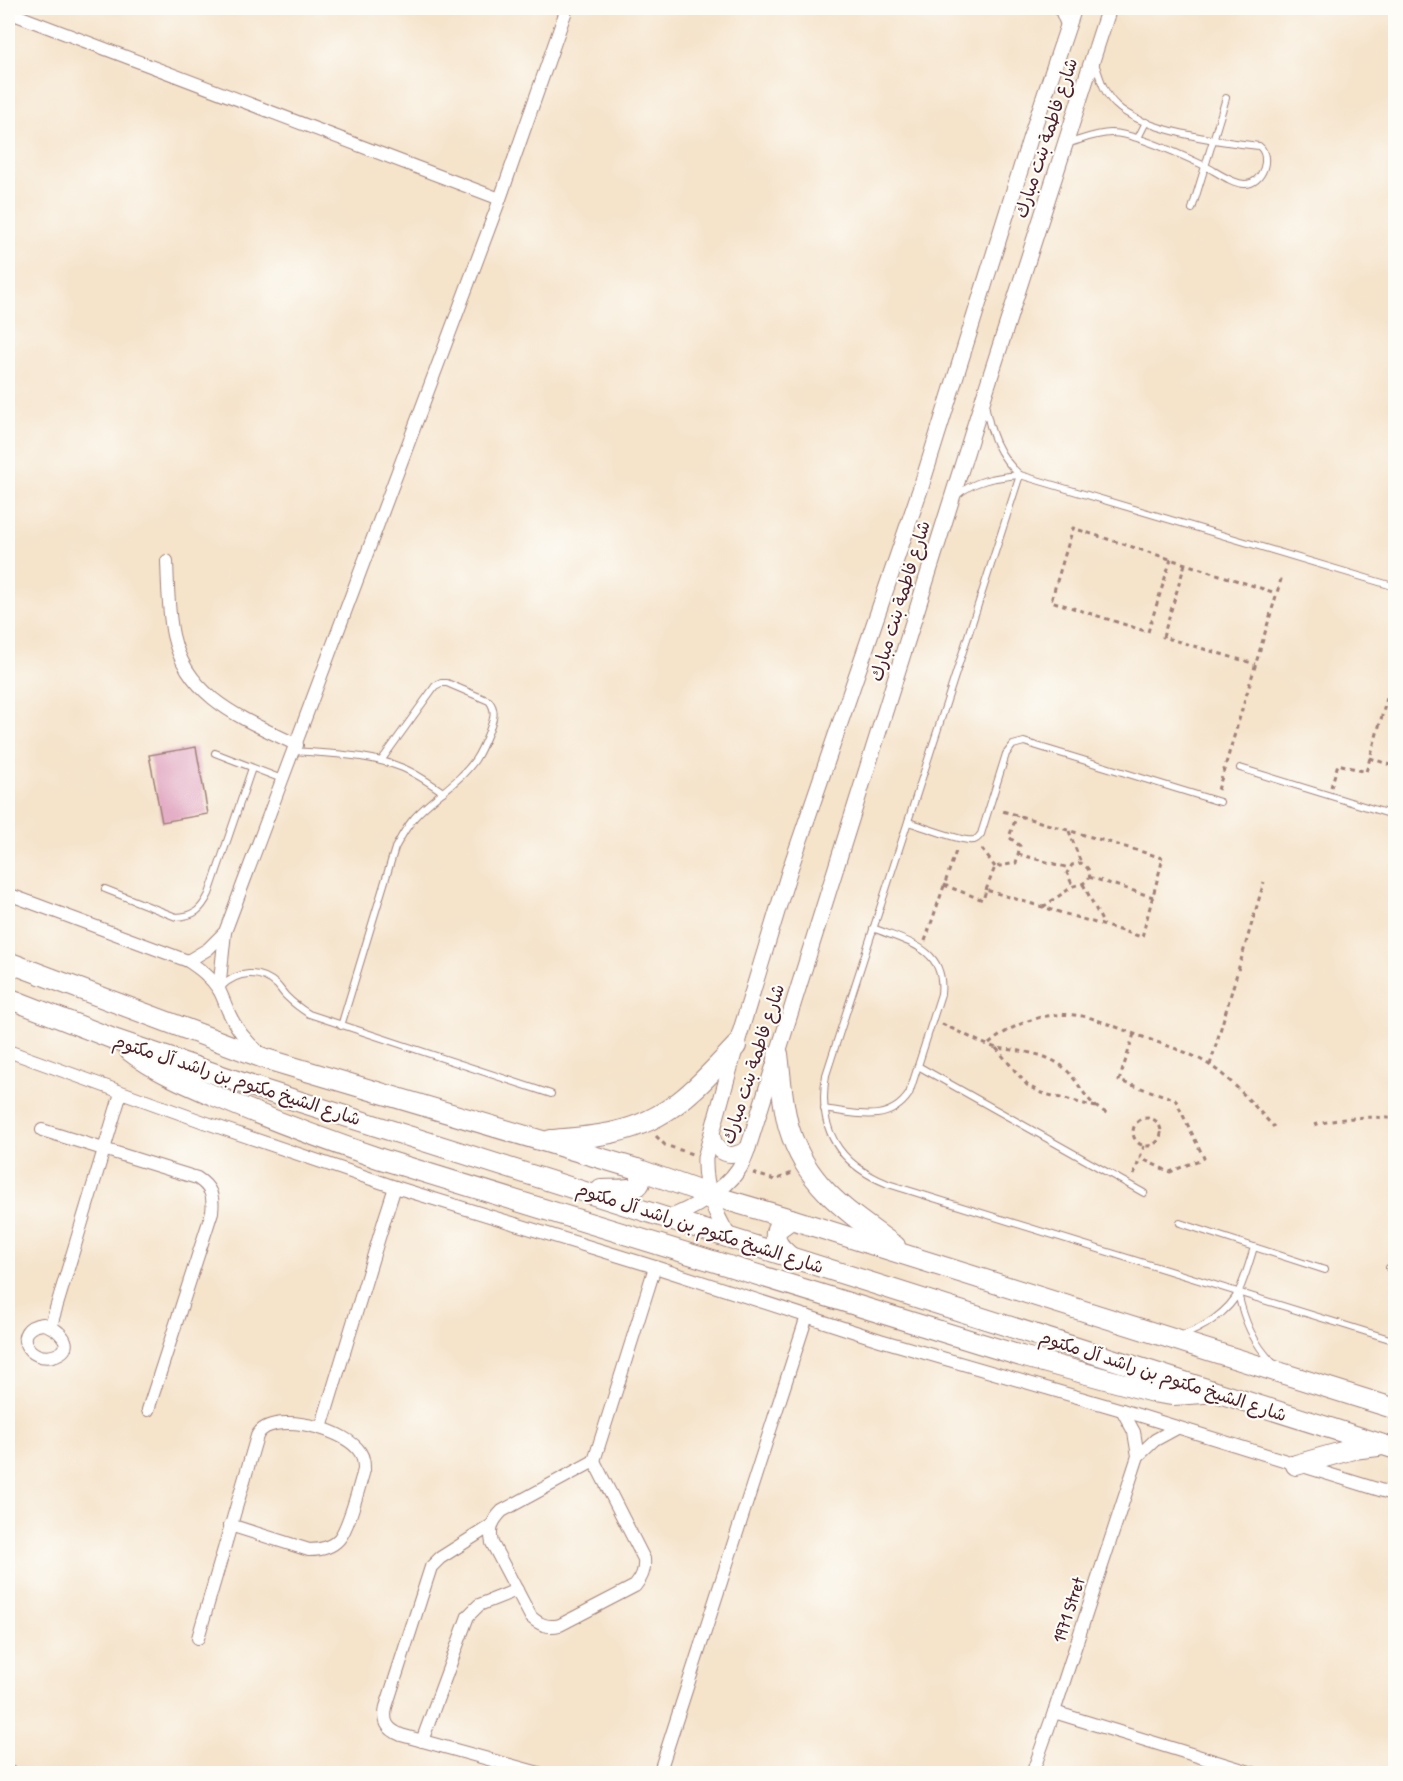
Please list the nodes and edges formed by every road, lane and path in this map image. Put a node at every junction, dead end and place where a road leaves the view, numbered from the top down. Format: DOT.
graph roads {
  1 [pos="567,8"];
  2 [pos="1060,8"];
  3 [pos="1074,8"];
  4 [pos="1109,8"];
  5 [pos="8,12"];
  6 [pos="1068,27"];
  7 [pos="1093,57"];
  8 [pos="1226,98"];
  9 [pos="1146,122"];
  10 [pos="1138,138"];
  11 [pos="1213,140"];
  12 [pos="1065,145"];
  13 [pos="1205,166"];
  14 [pos="500,199"];
  15 [pos="1192,209"];
  16 [pos="984,396"];
  17 [pos="1020,474"];
  18 [pos="951,501"];
  19 [pos="1171,559"];
  20 [pos="167,561"];
  21 [pos="1185,564"];
  22 [pos="1282,576"];
  23 [pos="1395,587"];
  24 [pos="1276,593"];
  25 [pos="1256,664"];
  26 [pos="1395,670"];
  27 [pos="296,748"];
  28 [pos="215,753"];
  29 [pos="1370,758"];
  30 [pos="381,761"];
  31 [pos="1395,767"];
  32 [pos="252,768"];
  33 [pos="1240,768"];
  34 [pos="282,780"];
  35 [pos="443,792"];
  36 [pos="1328,796"];
  37 [pos="1395,800"];
  38 [pos="1217,801"];
  39 [pos="989,807"];
  40 [pos="1017,815"];
  41 [pos="1393,816"];
  42 [pos="908,822"];
  43 [pos="1069,830"];
  44 [pos="961,838"];
  45 [pos="975,839"];
  46 [pos="1018,854"];
  47 [pos="1081,863"];
  48 [pos="995,867"];
  49 [pos="1069,868"];
  50 [pos="1089,877"];
  51 [pos="1264,882"];
  52 [pos="1076,884"];
  53 [pos="1083,884"];
  54 [pos="945,885"];
  55 [pos="105,889"];
  56 [pos="986,890"];
  57 [pos="8,894"];
  58 [pos="1153,897"];
  59 [pos="1043,907"];
  60 [pos="1104,926"];
  61 [pos="873,928"];
  62 [pos="225,933"];
  63 [pos="923,948"];
  64 [pos="8,962"];
  65 [pos="188,962"];
  66 [pos="219,990"];
  67 [pos="8,998"];
  68 [pos="932,1020"];
  69 [pos="341,1026"];
  70 [pos="1134,1034"];
  71 [pos="116,1040"];
  72 [pos="989,1044"];
  73 [pos="736,1046"];
  74 [pos="996,1048"];
  75 [pos="8,1051"];
  76 [pos="778,1054"];
  77 [pos="267,1059"];
  78 [pos="1210,1065"];
  79 [pos="918,1066"];
  80 [pos="121,1093"];
  81 [pos="551,1094"];
  82 [pos="1096,1107"];
  83 [pos="824,1109"];
  84 [pos="1107,1113"];
  85 [pos="1395,1119"];
  86 [pos="1314,1125"];
  87 [pos="1274,1126"];
  88 [pos="42,1130"];
  89 [pos="712,1134"];
  90 [pos="540,1141"];
  91 [pos="665,1145"];
  92 [pos="1144,1146"];
  93 [pos="748,1148"];
  94 [pos="105,1149"];
  95 [pos="705,1158"];
  96 [pos="1140,1158"];
  97 [pos="740,1168"];
  98 [pos="637,1169"];
  99 [pos="775,1180"];
  100 [pos="1130,1185"];
  101 [pos="395,1187"];
  102 [pos="592,1193"];
  103 [pos="1144,1193"];
  104 [pos="710,1195"];
  105 [pos="1395,1206"];
  106 [pos="668,1218"];
  107 [pos="791,1219"];
  108 [pos="1395,1220"];
  109 [pos="1180,1223"];
  110 [pos="1395,1233"];
  111 [pos="729,1237"];
  112 [pos="1254,1247"];
  113 [pos="909,1257"];
  114 [pos="791,1258"];
  115 [pos="655,1267"];
  116 [pos="1392,1268"];
  117 [pos="1326,1270"];
  118 [pos="1238,1293"];
  119 [pos="807,1316"];
  120 [pos="51,1325"];
  121 [pos="1170,1338"];
  122 [pos="1395,1341"];
  123 [pos="1287,1375"];
  124 [pos="1214,1392"];
  125 [pos="1395,1409"];
  126 [pos="148,1410"];
  127 [pos="1122,1410"];
  128 [pos="321,1428"];
  129 [pos="1178,1428"];
  130 [pos="1390,1447"];
  131 [pos="1138,1456"];
  132 [pos="594,1461"];
  133 [pos="1296,1465"];
  134 [pos="1395,1496"];
  135 [pos="230,1525"];
  136 [pos="492,1525"];
  137 [pos="517,1590"];
  138 [pos="198,1638"];
  139 [pos="1054,1712"];
  140 [pos="422,1740"];
  141 [pos="8,1772"];
  142 [pos="14,1773"];
  143 [pos="539,1773"];
  144 [pos="658,1773"];
  145 [pos="1032,1773"];
  146 [pos="1256,1773"];
  1 -- 14 [label="street"];
  2 -- 6 [label="street"];
  3 -- 6 [label="street, شارع فاطمة بنت مبارك"];
  4 -- 7 [label="street, شارع فاطمة بنت مبارك"];
  5 -- 14 [label="street"];
  6 -- 73 [label="street, شارع فاطمة بنت مبارك"];
  7 -- 9 [label="lane"];
  7 -- 12 [label="street, شارع فاطمة بنت مبارك"];
  8 -- 11 [label="lane"];
  9 -- 10 [label="lane"];
  9 -- 11 [label="lane"];
  10 -- 12 [label="lane"];
  10 -- 13 [label="lane"];
  11 -- 13 [label="lane"];
  11 -- 13 [label="lane"];
  12 -- 16 [label="street, شارع فاطمة بنت مبارك"];
  13 -- 15 [label="lane"];
  14 -- 27 [label="street"];
  16 -- 17 [label="lane"];
  16 -- 18 [label="street, شارع فاطمة بنت مبارك"];
  17 -- 18 [label="lane"];
  17 -- 23 [label="lane"];
  17 -- 42 [label="lane"];
  18 -- 76 [label="street, شارع فاطمة بنت مبارك"];
  19 -- 19 [label="path"];
  19 -- 21 [label="path"];
  20 -- 27 [label="street"];
  21 -- 24 [label="path"];
  21 -- 25 [label="path"];
  22 -- 24 [label="path"];
  24 -- 25 [label="path"];
  25 -- 38 [label="path"];
  26 -- 29 [label="path"];
  27 -- 30 [label="lane"];
  27 -- 34 [label="street"];
  28 -- 32 [label="lane"];
  29 -- 31 [label="path"];
  29 -- 36 [label="path"];
  30 -- 35 [label="lane"];
  30 -- 35 [label="lane"];
  32 -- 34 [label="lane"];
  32 -- 55 [label="lane"];
  33 -- 36 [label="lane"];
  34 -- 62 [label="street"];
  35 -- 69 [label="lane"];
  36 -- 41 [label="lane"];
  37 -- 41 [label="lane"];
  38 -- 39 [label="lane"];
  39 -- 40 [label="path"];
  39 -- 45 [label="lane"];
  40 -- 43 [label="path"];
  40 -- 46 [label="path"];
  42 -- 44 [label="lane"];
  42 -- 61 [label="lane"];
  43 -- 47 [label="path"];
  43 -- 58 [label="path"];
  44 -- 45 [label="lane"];
  44 -- 54 [label="path"];
  45 -- 48 [label="path"];
  46 -- 48 [label="path"];
  46 -- 49 [label="path"];
  47 -- 49 [label="path"];
  47 -- 50 [label="path"];
  48 -- 56 [label="path"];
  49 -- 52 [label="path"];
  50 -- 53 [label="path"];
  50 -- 58 [label="path"];
  51 -- 78 [label="path"];
  52 -- 53 [label="path"];
  52 -- 59 [label="path"];
  53 -- 60 [label="path"];
  54 -- 56 [label="path"];
  54 -- 63 [label="path"];
  56 -- 59 [label="path"];
  57 -- 65 [label="street"];
  58 -- 60 [label="path"];
  59 -- 60 [label="path"];
  61 -- 63 [label="lane"];
  61 -- 83 [label="lane"];
  62 -- 65 [label="street"];
  62 -- 66 [label="street"];
  63 -- 68 [label="lane"];
  64 -- 77 [label="main road, شارع الشيخ مكتوم بن راشد آل مكتوم"];
  65 -- 66 [label="street"];
  66 -- 69 [label="lane"];
  66 -- 77 [label="street"];
  67 -- 71 [label="main road, شارع الشيخ مكتوم بن راشد آل مكتوم"];
  68 -- 72 [label="path"];
  68 -- 79 [label="lane"];
  69 -- 81 [label="lane"];
  70 -- 72 [label="path"];
  70 -- 78 [label="path"];
  70 -- 96 [label="path"];
  71 -- 102 [label="main road, شارع الشيخ مكتوم بن راشد آل مكتوم"];
  71 -- 124 [label="main road"];
  72 -- 74 [label="path"];
  73 -- 89 [label="street, شارع فاطمة بنت مبارك"];
  73 -- 90 [label="main road"];
  74 -- 82 [label="path"];
  74 -- 82 [label="path"];
  75 -- 80 [label="street"];
  76 -- 93 [label="street, شارع فاطمة بنت مبارك"];
  76 -- 113 [label="main road"];
  77 -- 90 [label="main road, شارع الشيخ مكتوم بن راشد آل مكتوم"];
  78 -- 87 [label="path"];
  79 -- 83 [label="lane"];
  79 -- 100 [label="lane"];
  80 -- 94 [label="street"];
  80 -- 101 [label="street"];
  82 -- 84 [label="path"];
  83 -- 118 [label="lane"];
  85 -- 86 [label="path"];
  88 -- 94 [label="street"];
  89 -- 93 [label="street"];
  89 -- 95 [label="street, شارع فاطمة بنت مبارك"];
  90 -- 98 [label="main road, شارع الشيخ مكتوم بن راشد آل مكتوم"];
  91 -- 95 [label="path"];
  92 -- 92 [label="path"];
  92 -- 96 [label="path"];
  93 -- 97 [label="street, شارع فاطمة بنت مبارك"];
  94 -- 120 [label="street"];
  94 -- 126 [label="street"];
  95 -- 104 [label="street, شارع فاطمة بنت مبارك"];
  96 -- 100 [label="path"];
  97 -- 99 [label="path"];
  97 -- 104 [label="street, شارع فاطمة بنت مبارك"];
  98 -- 102 [label="main road"];
  98 -- 104 [label="main road, شارع الشيخ مكتوم بن راشد آل مكتوم"];
  100 -- 103 [label="lane"];
  101 -- 115 [label="street"];
  101 -- 128 [label="street"];
  102 -- 106 [label="main road, شارع الشيخ مكتوم بن راشد آل مكتوم"];
  104 -- 106 [label="street, شارع فاطمة بنت مبارك"];
  104 -- 107 [label="main road, شارع الشيخ مكتوم بن راشد آل مكتوم"];
  104 -- 111 [label="street, شارع فاطمة بنت مبارك"];
  105 -- 108 [label="path"];
  106 -- 111 [label="main road, شارع الشيخ مكتوم بن راشد آل مكتوم"];
  107 -- 113 [label="main road, شارع الشيخ مكتوم بن راشد آل مكتوم"];
  107 -- 114 [label="main road"];
  109 -- 112 [label="lane"];
  110 -- 116 [label="path"];
  111 -- 114 [label="main road, شارع الشيخ مكتوم بن راشد آل مكتوم"];
  112 -- 117 [label="lane"];
  112 -- 118 [label="lane"];
  113 -- 121 [label="main road, شارع الشيخ مكتوم بن راشد آل مكتوم"];
  114 -- 124 [label="main road, شارع الشيخ مكتوم بن راشد آل مكتوم"];
  115 -- 119 [label="street"];
  115 -- 132 [label="street"];
  118 -- 121 [label="lane"];
  118 -- 122 [label="lane"];
  118 -- 123 [label="lane"];
  119 -- 127 [label="street"];
  119 -- 144 [label="street"];
  121 -- 123 [label="main road, شارع الشيخ مكتوم بن راشد آل مكتوم"];
  123 -- 125 [label="main road, شارع الشيخ مكتوم بن راشد آل مكتوم"];
  124 -- 130 [label="main road, شارع الشيخ مكتوم بن راشد آل مكتوم"];
  127 -- 129 [label="street"];
  127 -- 131 [label="street"];
  128 -- 135 [label="street"];
  128 -- 135 [label="street"];
  129 -- 131 [label="street"];
  129 -- 133 [label="street"];
  130 -- 133 [label="main road"];
  131 -- 139 [label="street, 1971 Stret"];
  132 -- 136 [label="street"];
  132 -- 137 [label="street"];
  133 -- 134 [label="street"];
  135 -- 138 [label="street"];
  136 -- 137 [label="street"];
  136 -- 140 [label="street"];
  137 -- 140 [label="street"];
  139 -- 145 [label="street, 1971 Stret"];
  139 -- 146 [label="street"];
  140 -- 143 [label="street"];
  141 -- 142 [label="street"];
}
